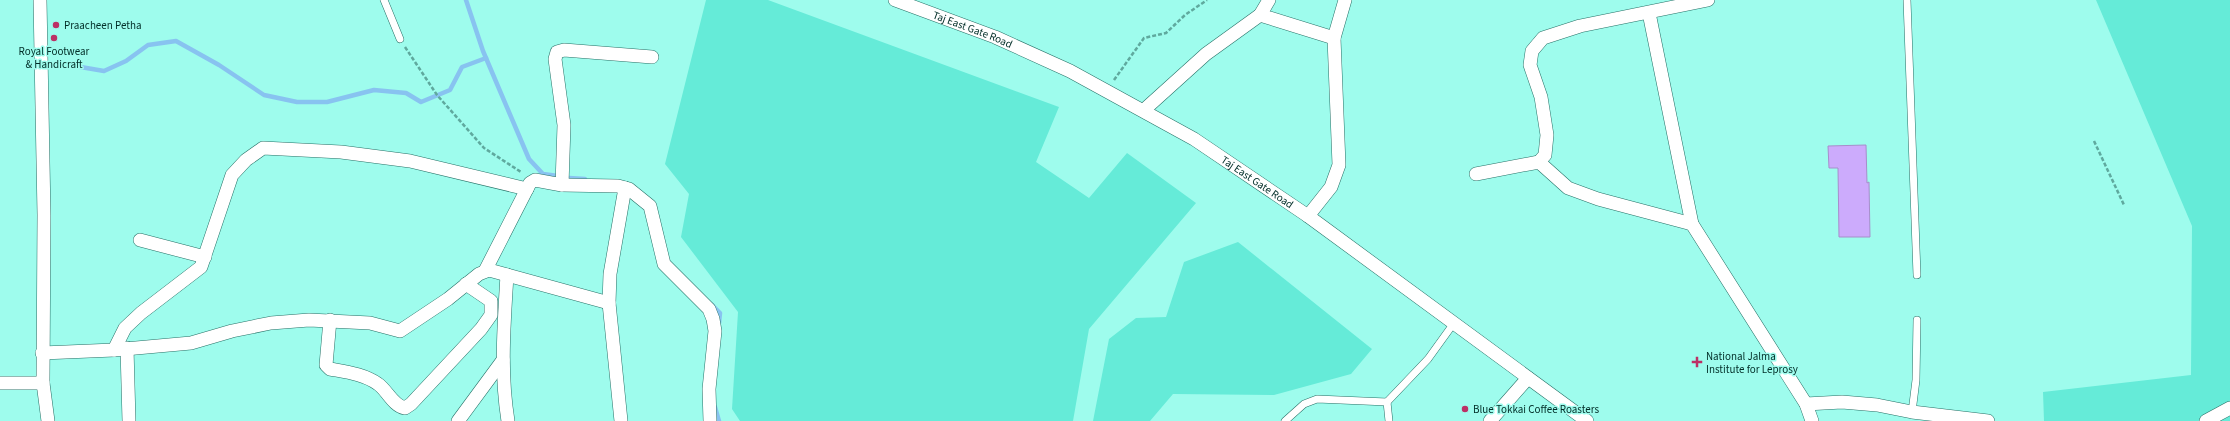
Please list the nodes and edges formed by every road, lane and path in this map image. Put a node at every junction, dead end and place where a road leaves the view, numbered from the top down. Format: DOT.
graph roads {
  1 [pos="40,0"];
  2 [pos="384,0"];
  3 [pos="895,0"];
  4 [pos="1207,0"];
  5 [pos="1269,0"];
  6 [pos="1345,0"];
  7 [pos="1708,0"];
  8 [pos="1908,0"];
  9 [pos="1649,13"];
  10 [pos="1260,15"];
  11 [pos="1334,38"];
  12 [pos="400,39"];
  13 [pos="652,57"];
  14 [pos="1107,90"];
  15 [pos="1144,110"];
  16 [pos="2094,141"];
  17 [pos="1540,162"];
  18 [pos="1476,174"];
  19 [pos="530,185"];
  20 [pos="562,185"];
  21 [pos="625,188"];
  22 [pos="2124,205"];
  23 [pos="1308,216"];
  24 [pos="1692,224"];
  25 [pos="140,240"];
  26 [pos="205,256"];
  27 [pos="485,271"];
  28 [pos="507,275"];
  29 [pos="1917,275"];
  30 [pos="466,284"];
  31 [pos="609,303"];
  32 [pos="330,320"];
  33 [pos="1917,320"];
  34 [pos="1454,323"];
  35 [pos="120,349"];
  36 [pos="42,353"];
  37 [pos="503,360"];
  38 [pos="1528,378"];
  39 [pos="0,383"];
  40 [pos="43,383"];
  41 [pos="1387,402"];
  42 [pos="1806,404"];
  43 [pos="2230,408"];
  44 [pos="1912,412"];
  45 [pos="48,421"];
  46 [pos="129,421"];
  47 [pos="458,421"];
  48 [pos="508,421"];
  49 [pos="621,421"];
  50 [pos="710,421"];
  51 [pos="1285,421"];
  52 [pos="1389,421"];
  53 [pos="1490,421"];
  54 [pos="1587,421"];
  55 [pos="1812,421"];
  56 [pos="1988,421"];
  57 [pos="2206,421"];
  1 -- 36 [label="street"];
  2 -- 12 [label="lane"];
  3 -- 14 [label="street, Taj East Gate Road"];
  4 -- 14 [label="path"];
  5 -- 10 [label="street"];
  6 -- 11 [label="street"];
  7 -- 9 [label="street"];
  8 -- 29 [label="lane"];
  9 -- 17 [label="street"];
  9 -- 24 [label="street"];
  10 -- 11 [label="street"];
  10 -- 15 [label="street"];
  11 -- 23 [label="street"];
  12 -- 19 [label="path"];
  13 -- 20 [label="street"];
  14 -- 15 [label="street, Taj East Gate Road"];
  15 -- 23 [label="street, Taj East Gate Road"];
  16 -- 22 [label="path"];
  17 -- 18 [label="street"];
  17 -- 24 [label="street"];
  19 -- 20 [label="street"];
  19 -- 26 [label="street"];
  19 -- 27 [label="street"];
  20 -- 21 [label="street"];
  21 -- 31 [label="street"];
  21 -- 50 [label="street"];
  23 -- 34 [label="street, Taj East Gate Road"];
  24 -- 42 [label="street"];
  25 -- 26 [label="street"];
  26 -- 35 [label="street"];
  27 -- 28 [label="street"];
  27 -- 30 [label="street"];
  28 -- 31 [label="street"];
  28 -- 37 [label="street"];
  30 -- 32 [label="street"];
  30 -- 32 [label="street"];
  31 -- 49 [label="street"];
  32 -- 35 [label="street"];
  33 -- 44 [label="lane"];
  34 -- 38 [label="street, Taj East Gate Road"];
  34 -- 41 [label="lane"];
  35 -- 36 [label="street"];
  35 -- 46 [label="street"];
  36 -- 40 [label="street"];
  37 -- 47 [label="street"];
  37 -- 48 [label="street"];
  38 -- 53 [label="street"];
  38 -- 54 [label="street, Taj East Gate Road"];
  39 -- 40 [label="street"];
  40 -- 45 [label="street"];
  41 -- 51 [label="lane"];
  41 -- 52 [label="lane"];
  42 -- 44 [label="street"];
  42 -- 55 [label="street"];
  43 -- 57 [label="street"];
  44 -- 56 [label="street"];
}
